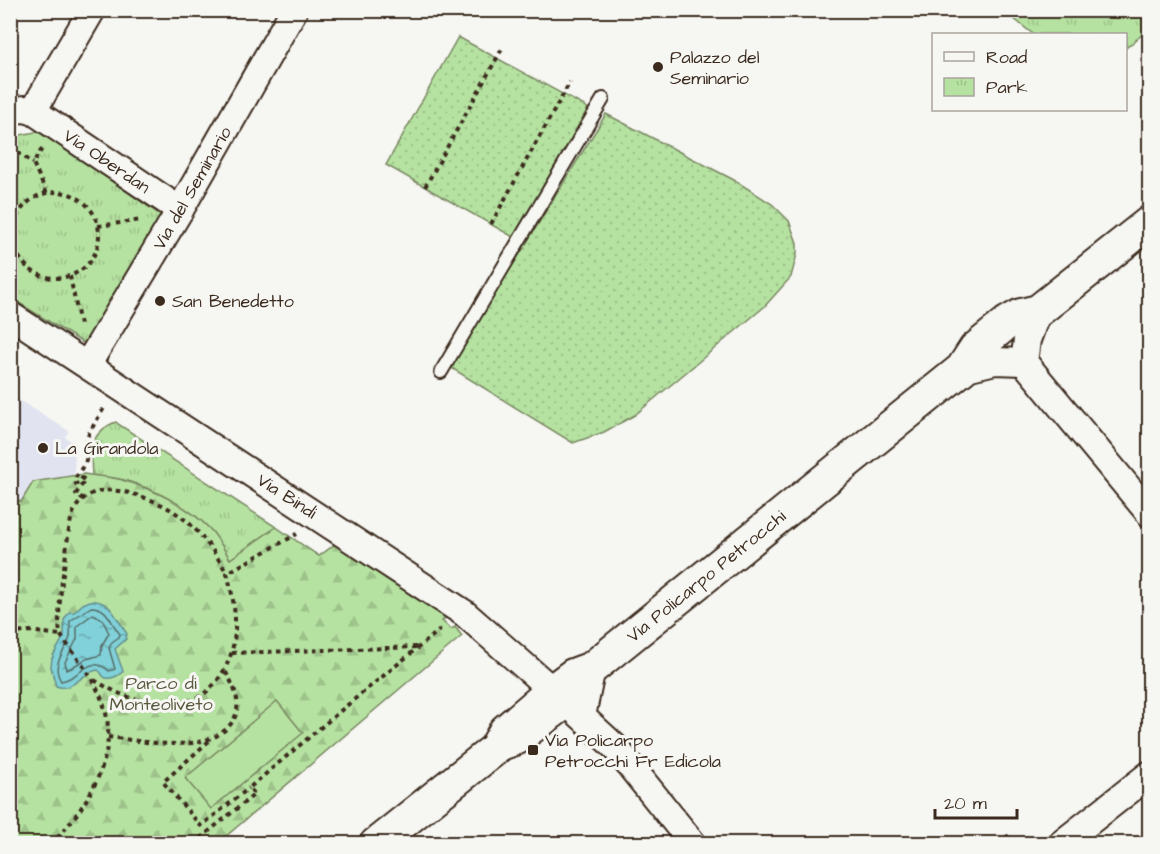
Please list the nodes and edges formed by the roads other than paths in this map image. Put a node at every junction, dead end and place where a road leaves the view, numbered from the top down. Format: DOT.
graph roads {
  1 [pos="93,10"];
  2 [pos="294,10"];
  3 [pos="603,99"];
  4 [pos="22,111"];
  5 [pos="180,210"];
  6 [pos="1149,222"];
  7 [pos="1038,311"];
  8 [pos="10,315"];
  9 [pos="1024,362"];
  10 [pos="88,364"];
  11 [pos="962,369"];
  12 [pos="441,372"];
  13 [pos="1149,514"];
  14 [pos="568,703"];
  15 [pos="1149,774"];
  16 [pos="376,843"];
  17 [pos="693,843"];
  18 [pos="1061,843"];
  1 -- 4 [label="street, Via Oberdan"];
  2 -- 5 [label="street, Via del Seminario"];
  3 -- 12 [label="lane"];
  4 -- 5 [label="street, Via Oberdan"];
  5 -- 10 [label="street, Via del Seminario"];
  6 -- 7 [label="street, Via Policarpo Petrocchi"];
  7 -- 9 [label="street"];
  7 -- 11 [label="street, Via Policarpo Petrocchi"];
  8 -- 10 [label="street, Via Bindi"];
  9 -- 11 [label="street"];
  9 -- 13 [label="street"];
  10 -- 14 [label="street, Via Bindi"];
  11 -- 14 [label="street, Via Policarpo Petrocchi"];
  14 -- 16 [label="street, Via Policarpo Petrocchi"];
  14 -- 17 [label="street, Via Bindi"];
  15 -- 18 [label="street"];
}
